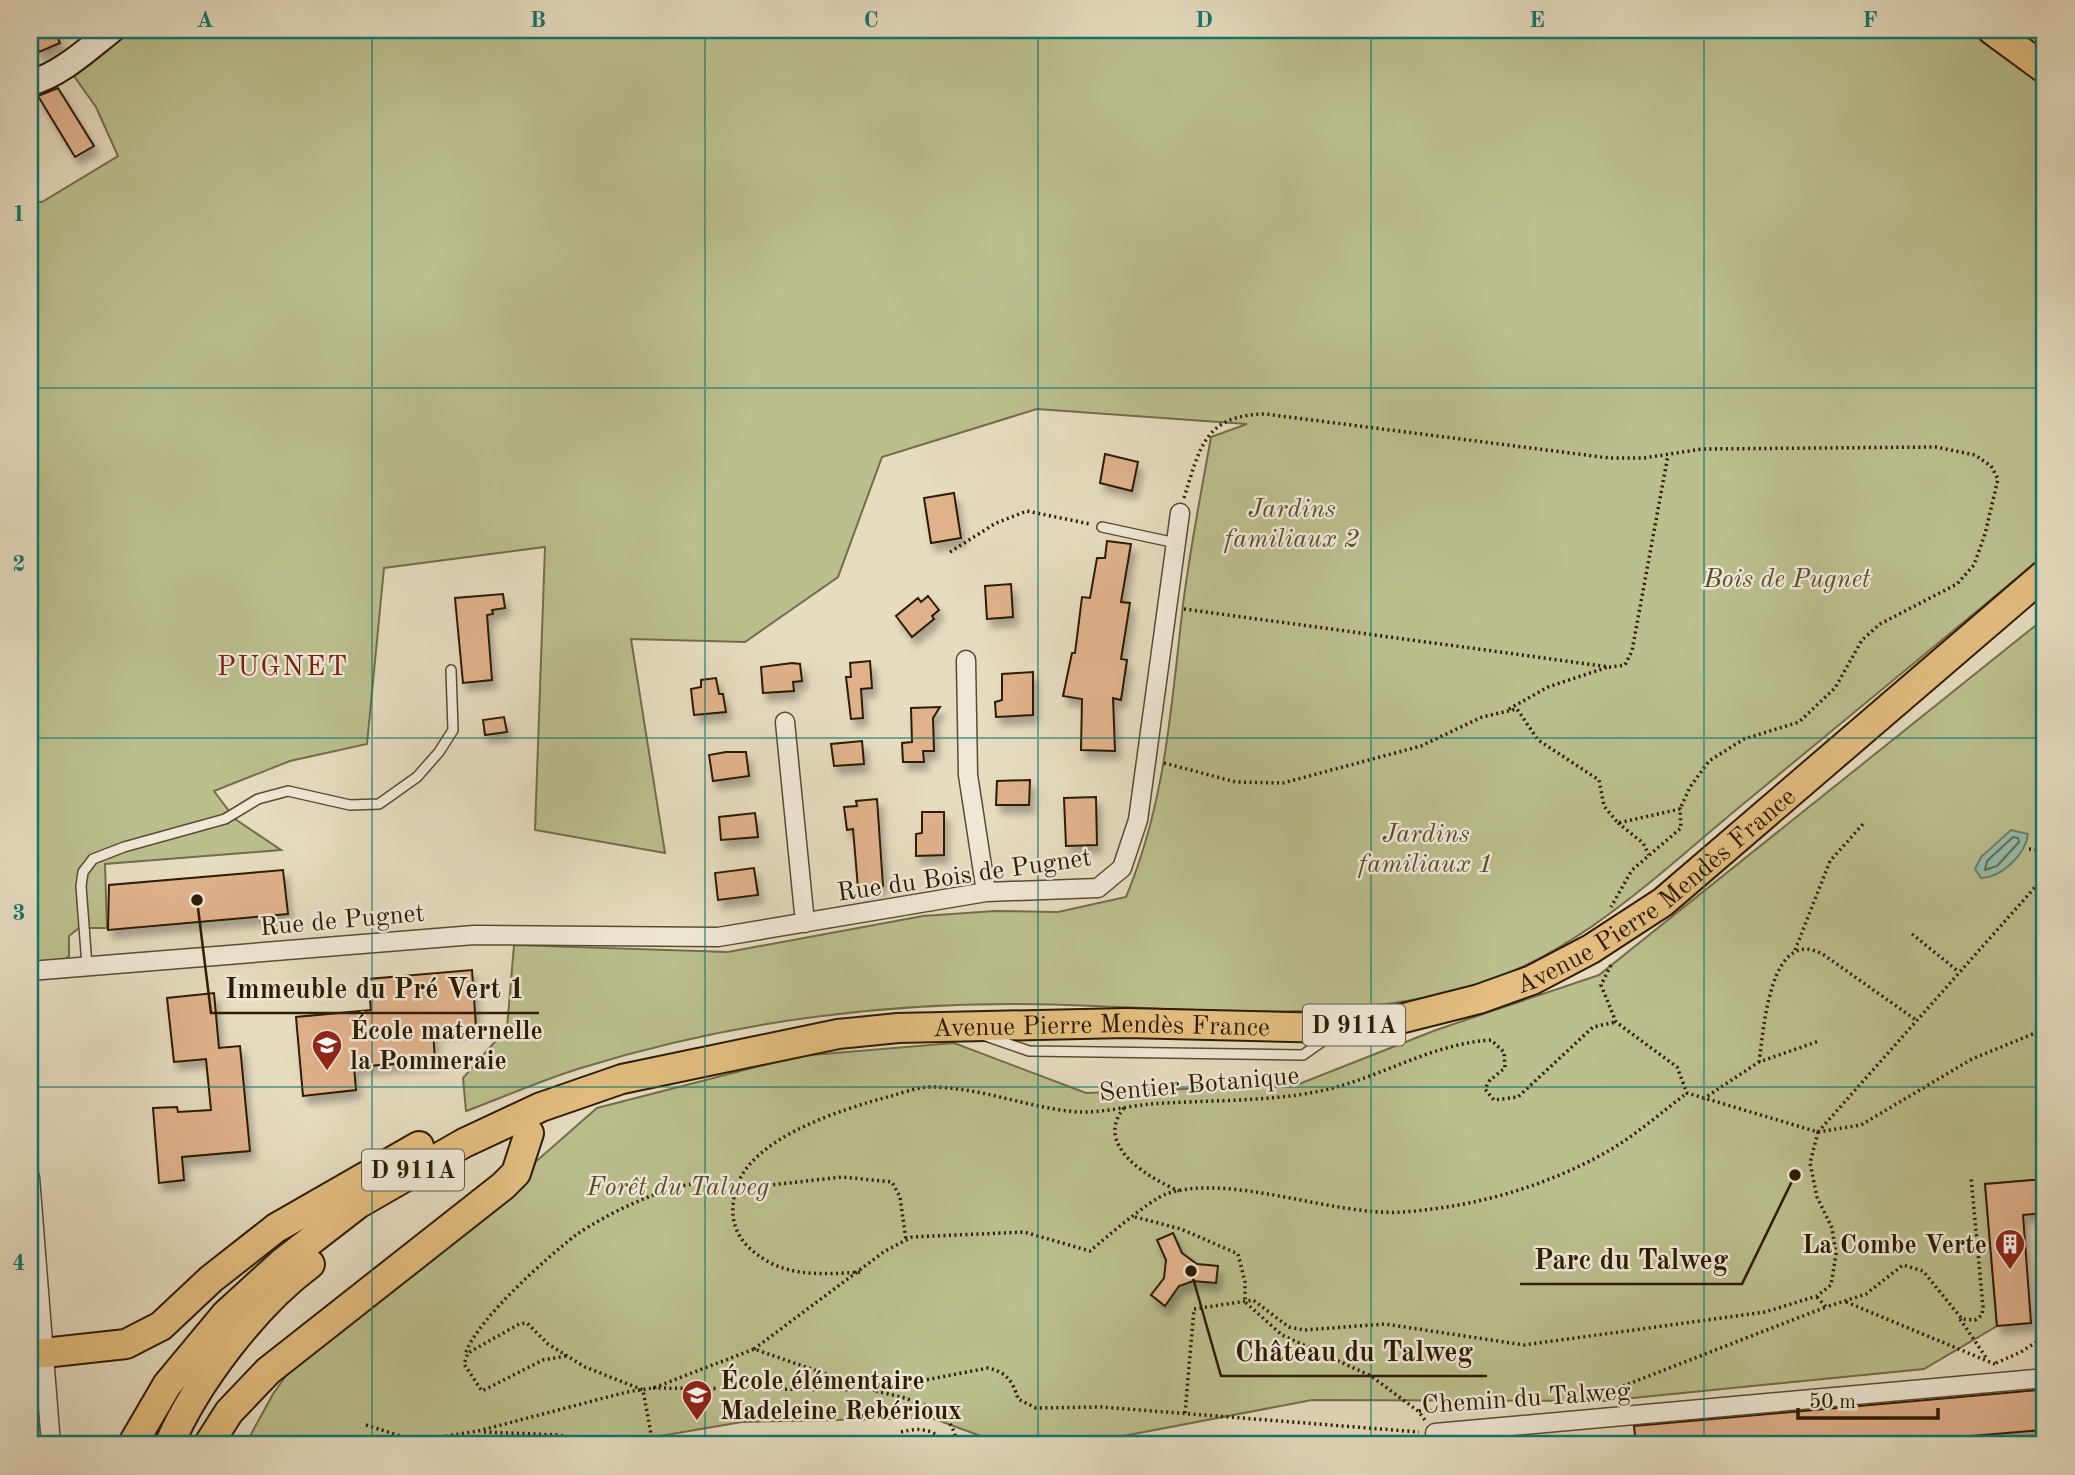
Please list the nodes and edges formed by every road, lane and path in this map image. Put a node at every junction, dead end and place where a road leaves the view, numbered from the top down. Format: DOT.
graph roads {
  1 [pos="112,30"];
  2 [pos="1992,30"];
  3 [pos="2024,30"];
  4 [pos="2045,47"];
  5 [pos="2045,69"];
  6 [pos="30,83"];
  7 [pos="1668,455"];
  8 [pos="1180,513"];
  9 [pos="1102,527"];
  10 [pos="1176,543"];
  11 [pos="950,552"];
  12 [pos="2045,574"];
  13 [pos="2045,597"];
  14 [pos="1166,606"];
  15 [pos="967,660"];
  16 [pos="1610,667"];
  17 [pos="451,670"];
  18 [pos="1922,683"];
  19 [pos="1504,712"];
  20 [pos="785,722"];
  21 [pos="1145,756"];
  22 [pos="1680,810"];
  23 [pos="1618,824"];
  24 [pos="1863,824"];
  25 [pos="2029,849"];
  26 [pos="2045,851"];
  27 [pos="1649,855"];
  28 [pos="2045,876"];
  29 [pos="986,892"];
  30 [pos="1608,912"];
  31 [pos="805,923"];
  32 [pos="1912,934"];
  33 [pos="659,935"];
  34 [pos="1794,953"];
  35 [pos="1612,963"];
  36 [pos="88,966"];
  37 [pos="30,971"];
  38 [pos="1960,973"];
  39 [pos="1916,1020"];
  40 [pos="1616,1021"];
  41 [pos="2045,1029"];
  42 [pos="1819,1041"];
  43 [pos="1759,1062"];
  44 [pos="682,1066"];
  45 [pos="1687,1093"];
  46 [pos="1703,1099"];
  47 [pos="1125,1107"];
  48 [pos="1818,1132"];
  49 [pos="529,1133"];
  50 [pos="30,1177"];
  51 [pos="1971,1177"];
  52 [pos="735,1189"];
  53 [pos="1181,1192"];
  54 [pos="734,1197"];
  55 [pos="1134,1217"];
  56 [pos="906,1240"];
  57 [pos="32,1250"];
  58 [pos="860,1272"];
  59 [pos="1817,1296"];
  60 [pos="1245,1301"];
  61 [pos="1846,1301"];
  62 [pos="1826,1307"];
  63 [pos="1958,1314"];
  64 [pos="2045,1336"];
  65 [pos="754,1349"];
  66 [pos="44,1353"];
  67 [pos="566,1356"];
  68 [pos="464,1358"];
  69 [pos="1987,1360"];
  70 [pos="1996,1363"];
  71 [pos="2045,1378"];
  72 [pos="2003,1383"];
  73 [pos="653,1388"];
  74 [pos="643,1390"];
  75 [pos="873,1390"];
  76 [pos="1575,1405"];
  77 [pos="1185,1413"];
  78 [pos="366,1424"];
  79 [pos="478,1431"];
  80 [pos="901,1432"];
  81 [pos="1435,1433"];
  82 [pos="51,1445"];
  83 [pos="132,1445"];
  84 [pos="169,1445"];
  85 [pos="208,1445"];
  86 [pos="583,1445"];
  87 [pos="653,1445"];
  88 [pos="948,1445"];
  89 [pos="956,1445"];
  1 -- 6 [label="street"];
  2 -- 5 [label="main road"];
  3 -- 4 [label="main road"];
  7 -- 8 [label="path"];
  7 -- 16 [label="path"];
  7 -- 22 [label="path"];
  8 -- 10 [label="street, Rue du Bois de Pugnet"];
  9 -- 10 [label="lane"];
  9 -- 11 [label="path"];
  10 -- 14 [label="street, Rue du Bois de Pugnet"];
  12 -- 18 [label="main road, Avenue Pierre Mendès France / D 911A"];
  13 -- 18 [label="main road, Avenue Pierre Mendès France / D 911A"];
  14 -- 16 [label="path"];
  14 -- 21 [label="street, Rue du Bois de Pugnet"];
  15 -- 29 [label="street"];
  16 -- 19 [label="path"];
  17 -- 36 [label="lane"];
  18 -- 44 [label="main road, Avenue Pierre Mendès France / D 911A"];
  19 -- 21 [label="path"];
  19 -- 23 [label="path"];
  20 -- 31 [label="street"];
  21 -- 29 [label="street, Rue du Bois de Pugnet"];
  22 -- 23 [label="path"];
  22 -- 27 [label="path"];
  23 -- 27 [label="path"];
  24 -- 34 [label="path"];
  25 -- 26 [label="path"];
  27 -- 30 [label="path"];
  28 -- 38 [label="path"];
  29 -- 31 [label="street, Rue du Bois de Pugnet"];
  31 -- 33 [label="street, Rue du Bois de Pugnet"];
  32 -- 38 [label="path"];
  33 -- 36 [label="street, Rue de Pugnet"];
  34 -- 39 [label="path"];
  34 -- 43 [label="path"];
  35 -- 40 [label="path"];
  36 -- 37 [label="street, Rue de Pugnet"];
  38 -- 39 [label="path"];
  39 -- 48 [label="path"];
  40 -- 45 [label="path"];
  40 -- 47 [label="path, Sentier Botanique"];
  41 -- 48 [label="path"];
  42 -- 43 [label="path"];
  43 -- 46 [label="path"];
  44 -- 49 [label="main road, Avenue Pierre Mendès France / D 911A"];
  44 -- 66 [label="main road"];
  44 -- 83 [label="main road, Avenue Pierre Mendès France / D 911A"];
  45 -- 46 [label="path"];
  45 -- 53 [label="path"];
  46 -- 48 [label="path"];
  47 -- 52 [label="path, Sentier Botanique"];
  47 -- 53 [label="path"];
  48 -- 59 [label="path"];
  49 -- 84 [label="main road, Avenue Pierre Mendès France / D 911A"];
  49 -- 85 [label="main road"];
  50 -- 57 [label="street"];
  51 -- 63 [label="path"];
  52 -- 54 [label="path, Sentier Botanique"];
  52 -- 56 [label="path"];
  53 -- 55 [label="path"];
  54 -- 58 [label="path, Sentier Botanique"];
  54 -- 68 [label="path"];
  55 -- 56 [label="path"];
  55 -- 60 [label="path"];
  56 -- 58 [label="path"];
  57 -- 66 [label="street"];
  58 -- 65 [label="path"];
  59 -- 60 [label="path"];
  59 -- 62 [label="path"];
  60 -- 77 [label="path"];
  60 -- 81 [label="path"];
  61 -- 62 [label="path"];
  61 -- 63 [label="path"];
  61 -- 69 [label="path"];
  62 -- 76 [label="path"];
  63 -- 69 [label="path"];
  64 -- 70 [label="path"];
  65 -- 73 [label="path"];
  65 -- 75 [label="path"];
  66 -- 82 [label="street"];
  67 -- 68 [label="path"];
  67 -- 68 [label="path"];
  67 -- 74 [label="path"];
  69 -- 70 [label="path"];
  70 -- 72 [label="path"];
  71 -- 72 [label="street, Chemin du Talweg"];
  72 -- 81 [label="street, Chemin du Talweg"];
  73 -- 74 [label="path"];
  73 -- 75 [label="path, Chemin du Talweg"];
  74 -- 79 [label="path"];
  74 -- 87 [label="path"];
  75 -- 77 [label="path, Chemin du Talweg"];
  75 -- 89 [label="path"];
  77 -- 81 [label="path, Chemin du Talweg"];
  78 -- 79 [label="path"];
  79 -- 86 [label="path"];
  80 -- 88 [label="path"];
}
